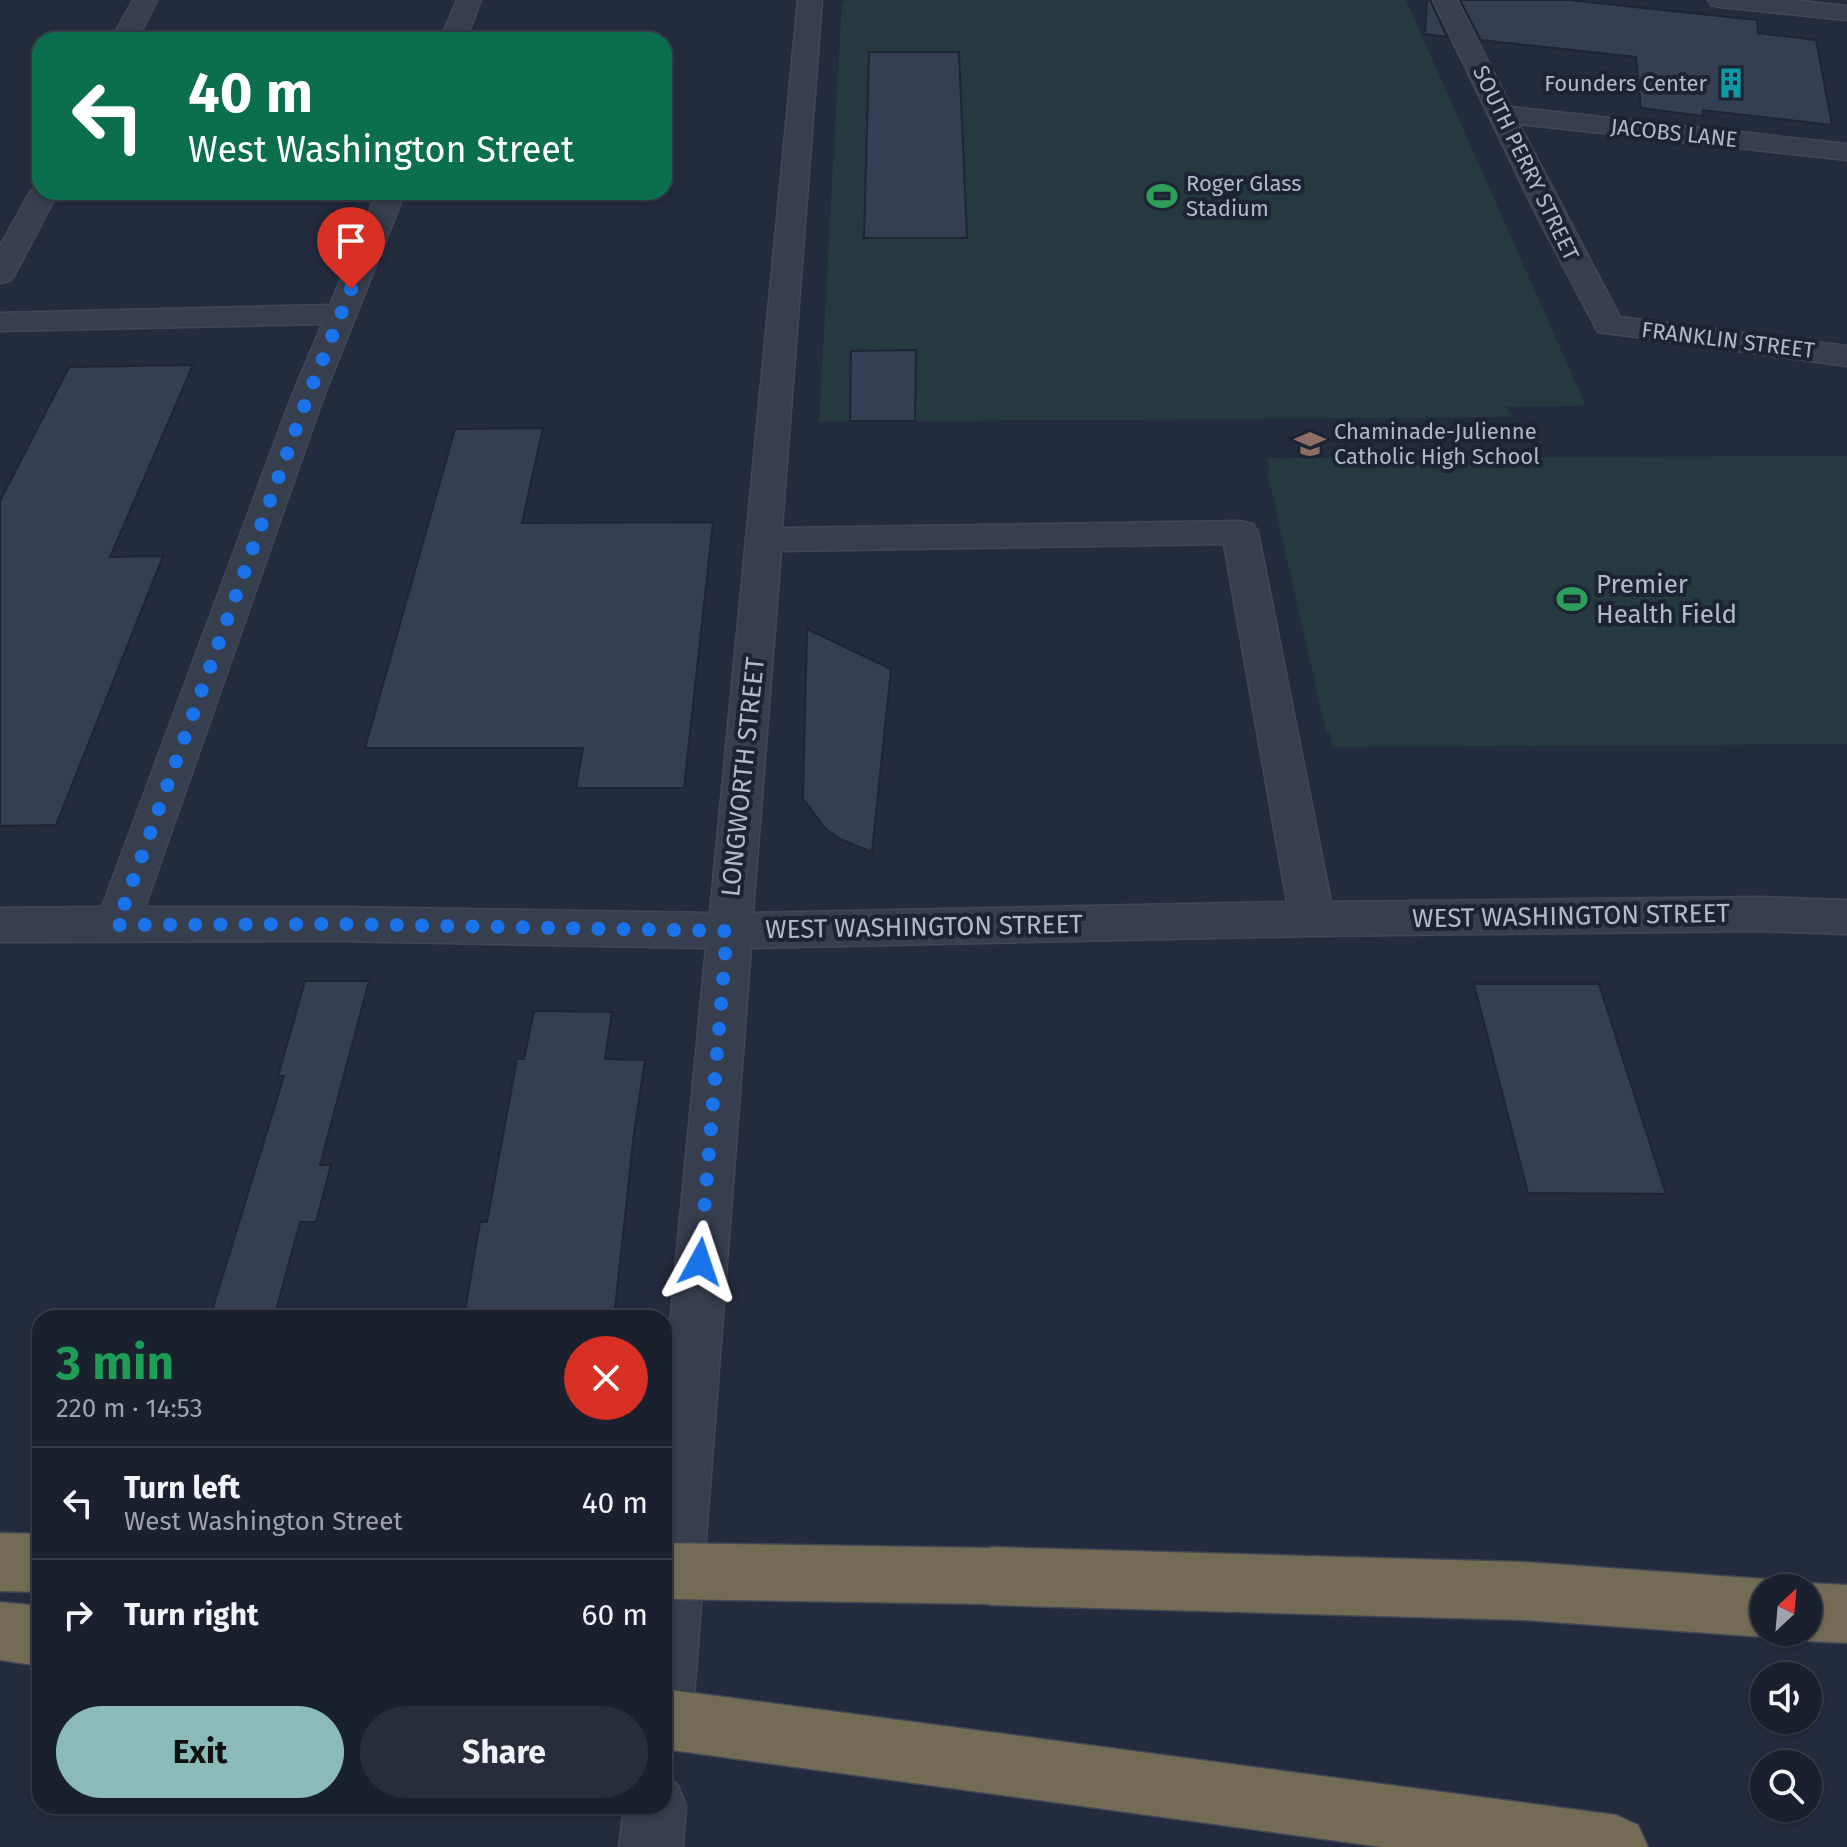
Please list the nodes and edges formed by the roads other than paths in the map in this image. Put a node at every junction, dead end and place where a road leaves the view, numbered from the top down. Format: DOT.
graph roads {
  1 [pos="145,0"];
  2 [pos="469,0"];
  3 [pos="810,0"];
  4 [pos="1445,0"];
  5 [pos="1720,0"];
  6 [pos="1847,13"];
  7 [pos="128,32"];
  8 [pos="456,32"];
  9 [pos="1502,114"];
  10 [pos="1847,152"];
  11 [pos="40,200"];
  12 [pos="388,200"];
  13 [pos="0,274"];
  14 [pos="341,314"];
  15 [pos="0,322"];
  16 [pos="1609,325"];
  17 [pos="1847,356"];
  18 [pos="765,540"];
  19 [pos="1847,917"];
  20 [pos="1312,919"];
  21 [pos="0,925"];
  22 [pos="117,925"];
  23 [pos="727,931"];
  24 [pos="0,1562"];
  25 [pos="32,1563"];
  26 [pos="672,1571"];
  27 [pos="672,1600"];
  28 [pos="1750,1607"];
  29 [pos="1822,1613"];
  30 [pos="1847,1614"];
  31 [pos="0,1631"];
  32 [pos="32,1635"];
  33 [pos="672,1720"];
  34 [pos="654,1814"];
  35 [pos="651,1847"];
  36 [pos="1616,1847"];
  1 -- 7 [label="street"];
  2 -- 8 [label="street"];
  3 -- 18 [label="street, LONGWORTH STREET"];
  4 -- 9 [label="street, SOUTH PERRY STREET"];
  5 -- 6 [label="street"];
  9 -- 10 [label="street, JACOBS LANE"];
  9 -- 16 [label="street, SOUTH PERRY STREET"];
  11 -- 13 [label="street"];
  12 -- 14 [label="street"];
  14 -- 15 [label="street"];
  14 -- 22 [label="street"];
  16 -- 17 [label="street, FRANKLIN STREET"];
  18 -- 20 [label="street"];
  18 -- 23 [label="street, LONGWORTH STREET"];
  19 -- 20 [label="street, WEST WASHINGTON STREET"];
  20 -- 23 [label="street, WEST WASHINGTON STREET"];
  21 -- 22 [label="street, WEST WASHINGTON STREET"];
  22 -- 23 [label="street, WEST WASHINGTON STREET"];
  23 -- 27 [label="street, LONGWORTH STREET"];
  24 -- 25 [label="highway"];
  26 -- 28 [label="highway, bridge"];
  29 -- 30 [label="highway"];
  31 -- 32 [label="highway"];
  33 -- 36 [label="highway"];
  34 -- 35 [label="street"];
}
